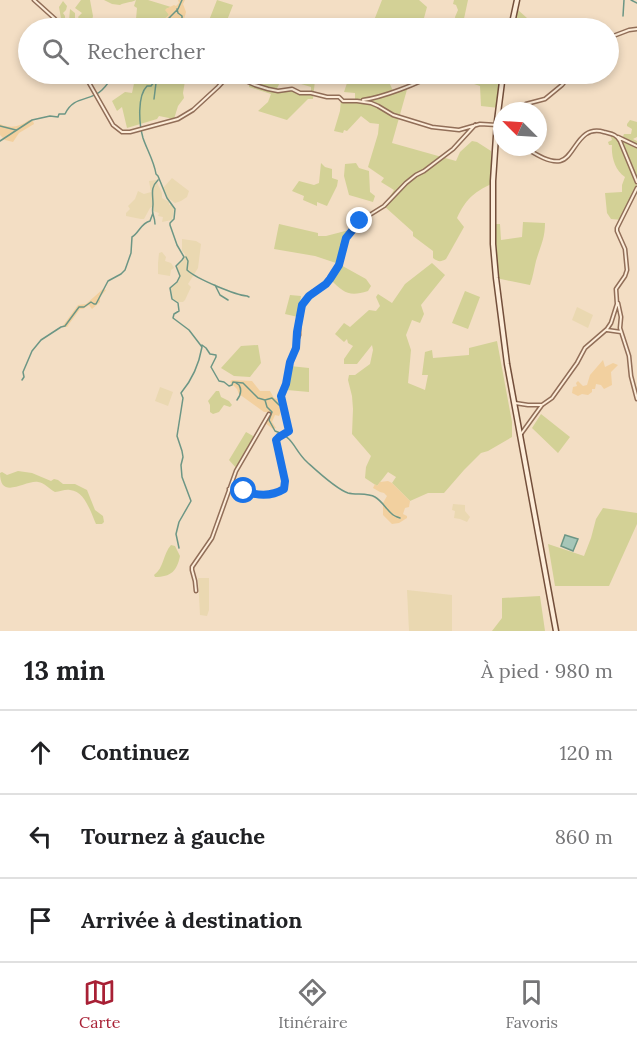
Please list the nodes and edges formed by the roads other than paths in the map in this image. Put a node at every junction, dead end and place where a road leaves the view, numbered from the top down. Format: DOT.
graph roads {
  1 [pos="34,0"];
  2 [pos="517,0"];
  3 [pos="54,18"];
  4 [pos="513,18"];
  5 [pos="637,29"];
  6 [pos="619,34"];
  7 [pos="90,84"];
  8 [pos="221,84"];
  9 [pos="253,84"];
  10 [pos="413,84"];
  11 [pos="502,84"];
  12 [pos="563,84"];
  13 [pos="357,101"];
  14 [pos="500,102"];
  15 [pos="532,102"];
  16 [pos="493,123"];
  17 [pos="475,125"];
  18 [pos="618,137"];
  19 [pos="637,146"];
  20 [pos="495,156"];
  21 [pos="540,156"];
  22 [pos="637,182"];
  23 [pos="637,188"];
  24 [pos="617,300"];
  25 [pos="606,330"];
  26 [pos="621,332"];
  27 [pos="637,399"];
  28 [pos="515,403"];
  29 [pos="542,405"];
  30 [pos="269,414"];
  31 [pos="521,434"];
  32 [pos="229,489"];
  33 [pos="195,591"];
  34 [pos="556,631"];
  1 -- 3 [label="street"];
  2 -- 4 [label="main road"];
  5 -- 6 [label="street"];
  7 -- 8 [label="street"];
  9 -- 13 [label="street"];
  10 -- 13 [label="street"];
  11 -- 14 [label="main road"];
  12 -- 15 [label="street"];
  13 -- 17 [label="street"];
  16 -- 17 [label="street"];
  17 -- 32 [label="street"];
  18 -- 19 [label="street"];
  18 -- 21 [label="street"];
  18 -- 22 [label="street"];
  20 -- 28 [label="main road"];
  23 -- 24 [label="street"];
  24 -- 25 [label="street"];
  24 -- 26 [label="street"];
  25 -- 26 [label="street"];
  25 -- 29 [label="street"];
  26 -- 27 [label="street"];
  28 -- 29 [label="street"];
  28 -- 31 [label="main road"];
  29 -- 31 [label="street"];
  30 -- 32 [label="street"];
  31 -- 34 [label="main road"];
  32 -- 33 [label="street"];
}
